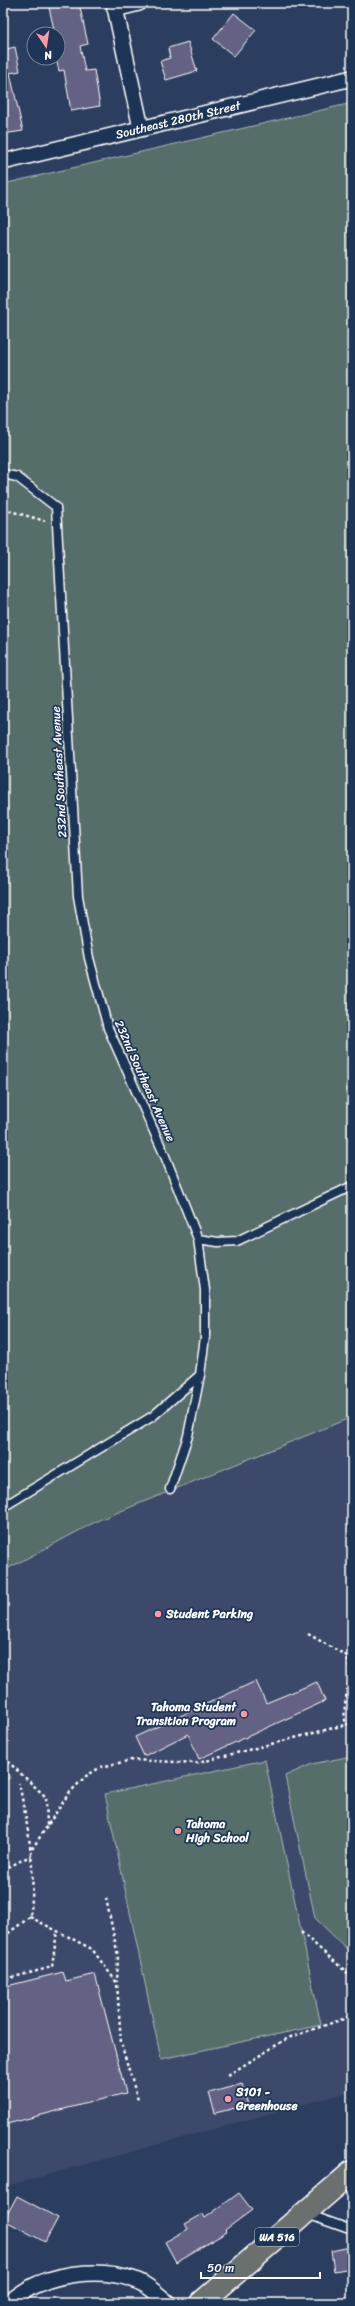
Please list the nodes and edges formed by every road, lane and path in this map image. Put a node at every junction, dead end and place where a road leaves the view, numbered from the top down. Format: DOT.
graph roads {
  1 [pos="139,3"];
  2 [pos="115,6"];
  3 [pos="352,78"];
  4 [pos="141,128"];
  5 [pos="3,162"];
  6 [pos="3,474"];
  7 [pos="3,509"];
  8 [pos="57,525"];
  9 [pos="352,1186"];
  10 [pos="198,1239"];
  11 [pos="200,1375"];
  12 [pos="170,1489"];
  13 [pos="3,1507"];
  14 [pos="308,1634"];
  15 [pos="352,1723"];
  16 [pos="346,1725"];
  17 [pos="3,1757"];
  18 [pos="19,1783"];
  19 [pos="47,1827"];
  20 [pos="32,1849"];
  21 [pos="32,1854"];
  22 [pos="3,1870"];
  23 [pos="106,1898"];
  24 [pos="30,1917"];
  25 [pos="57,1932"];
  26 [pos="301,1932"];
  27 [pos="3,1937"];
  28 [pos="352,1977"];
  29 [pos="6,1979"];
  30 [pos="117,1983"];
  31 [pos="352,2016"];
  32 [pos="228,2074"];
  33 [pos="138,2100"];
  34 [pos="352,2172"];
  35 [pos="305,2213"];
  36 [pos="352,2230"];
  37 [pos="210,2300"];
  38 [pos="7,2303"];
  39 [pos="168,2303"];
  1 -- 2 [label="street"];
  2 -- 4 [label="street"];
  3 -- 4 [label="street, Southeast 280th Street"];
  4 -- 5 [label="street, Southeast 280th Street"];
  6 -- 8 [label="lane, 232nd Southeast Avenue"];
  7 -- 8 [label="path"];
  8 -- 10 [label="lane, 232nd Southeast Avenue"];
  9 -- 10 [label="lane"];
  10 -- 11 [label="lane, 232nd Southeast Avenue"];
  11 -- 12 [label="lane, 232nd Southeast Avenue"];
  11 -- 13 [label="lane"];
  14 -- 16 [label="path"];
  15 -- 16 [label="path"];
  16 -- 19 [label="path"];
  17 -- 19 [label="path"];
  18 -- 20 [label="path"];
  19 -- 20 [label="path"];
  20 -- 21 [label="path"];
  21 -- 22 [label="path"];
  21 -- 24 [label="path"];
  23 -- 30 [label="path"];
  24 -- 25 [label="path"];
  24 -- 27 [label="path"];
  25 -- 29 [label="path"];
  25 -- 30 [label="path"];
  26 -- 28 [label="path"];
  30 -- 33 [label="path"];
  31 -- 32 [label="path"];
  34 -- 35 [label="main road, WA 516"];
  35 -- 36 [label="lane"];
  35 -- 37 [label="main road, WA 516"];
  38 -- 39 [label="street"];
}
